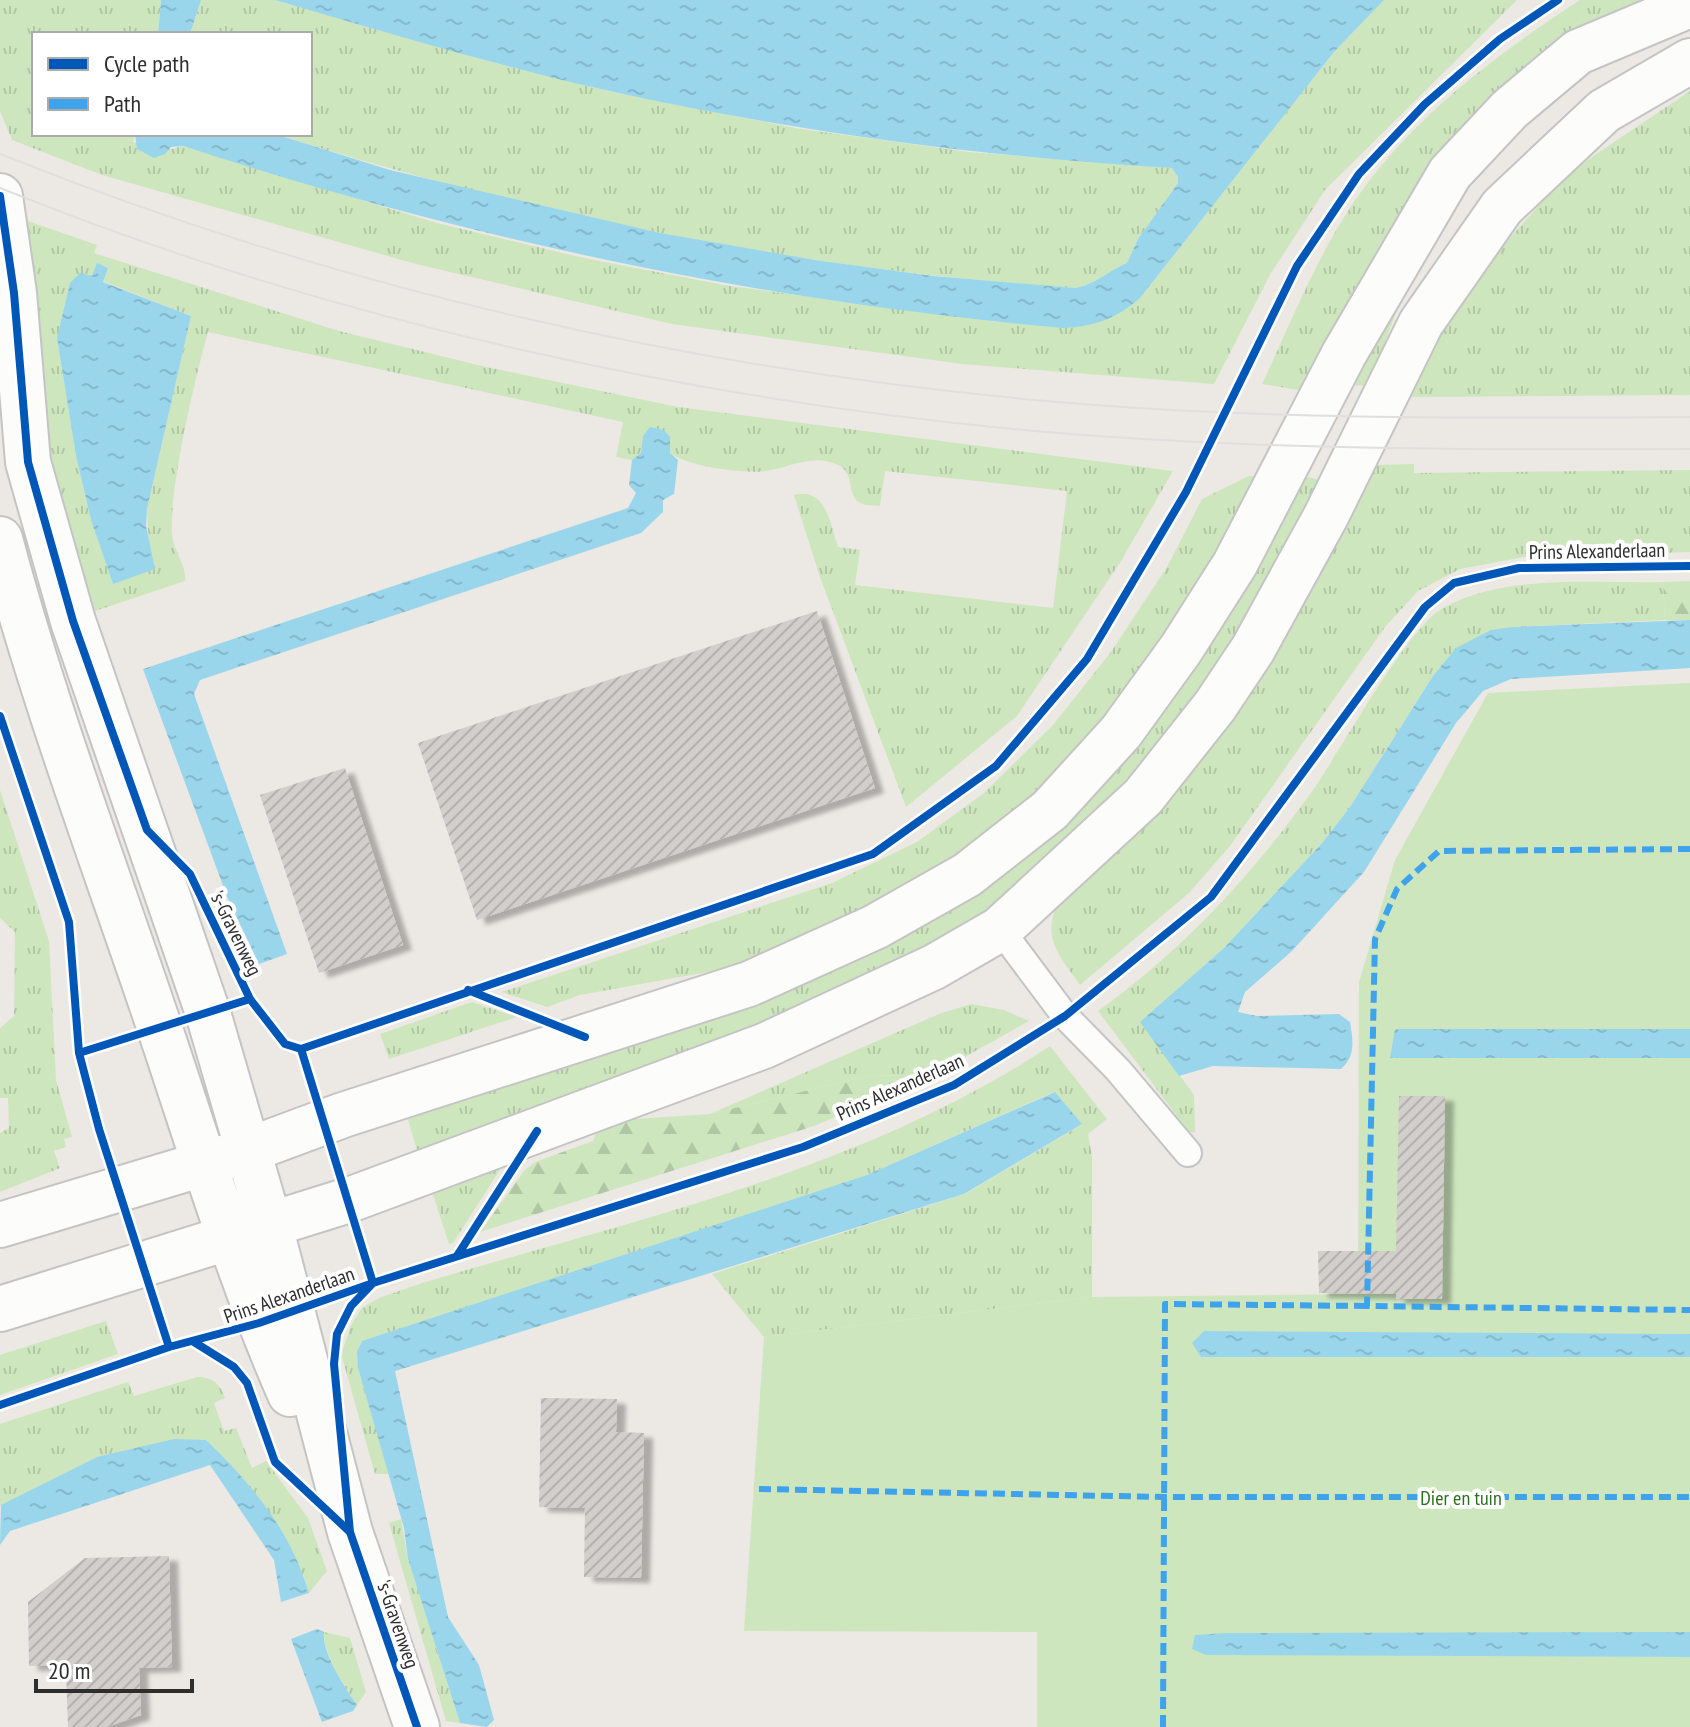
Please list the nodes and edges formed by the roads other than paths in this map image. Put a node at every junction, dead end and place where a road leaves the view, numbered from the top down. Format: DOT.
graph roads {
  1 [pos="1690,5"];
  2 [pos="1690,61"];
  3 [pos="0,196"];
  4 [pos="0,539"];
  5 [pos="73,621"];
  6 [pos="12,635"];
  7 [pos="1000,929"];
  8 [pos="246,1151"];
  9 [pos="1188,1153"];
  10 [pos="204,1164"];
  11 [pos="0,1225"];
  12 [pos="270,1226"];
  13 [pos="229,1239"];
  14 [pos="0,1309"];
  15 [pos="350,1532"];
  16 [pos="417,1727"];
  1 -- 8 [label="main road"];
  2 -- 7 [label="main road"];
  3 -- 5 [label="main road, 's-Gravenweg"];
  4 -- 6 [label="main road, 's-Gravenweg"];
  5 -- 6 [label="main road"];
  5 -- 8 [label="main road, 's-Gravenweg"];
  6 -- 10 [label="main road, 's-Gravenweg"];
  7 -- 9 [label="lane"];
  7 -- 12 [label="main road"];
  8 -- 10 [label="main road"];
  8 -- 12 [label="main road, 's-Gravenweg"];
  10 -- 11 [label="main road"];
  10 -- 13 [label="main road, 's-Gravenweg"];
  12 -- 13 [label="main road"];
  12 -- 15 [label="main road, 's-Gravenweg"];
  13 -- 14 [label="main road"];
  13 -- 15 [label="main road, 's-Gravenweg"];
  15 -- 16 [label="main road, 's-Gravenweg"];
}
